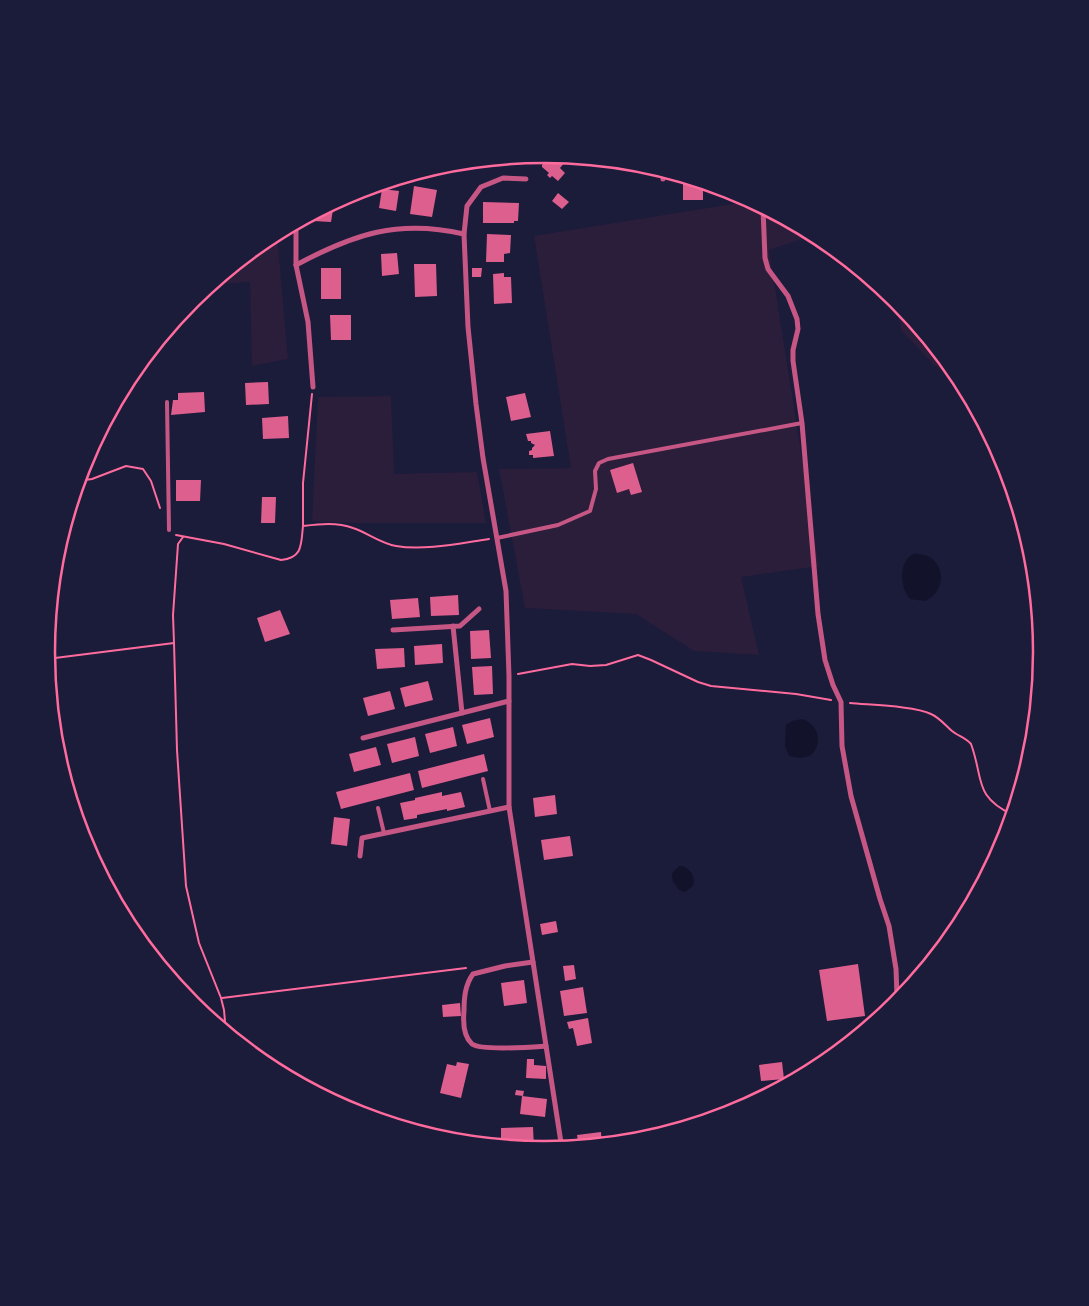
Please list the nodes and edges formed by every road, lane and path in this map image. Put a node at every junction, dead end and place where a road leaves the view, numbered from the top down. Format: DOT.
graph roads {
  1 [pos="526,179"];
  2 [pos="763,215"];
  3 [pos="296,232"];
  4 [pos="464,234"];
  5 [pos="296,265"];
  6 [pos="313,387"];
  7 [pos="167,402"];
  8 [pos="802,423"];
  9 [pos="87,480"];
  10 [pos="160,508"];
  11 [pos="304,526"];
  12 [pos="169,530"];
  13 [pos="183,537"];
  14 [pos="497,538"];
  15 [pos="479,609"];
  16 [pos="453,626"];
  17 [pos="393,630"];
  18 [pos="174,643"];
  19 [pos="55,658"];
  20 [pos="509,676"];
  21 [pos="509,701"];
  22 [pos="841,702"];
  23 [pos="462,713"];
  24 [pos="363,738"];
  25 [pos="483,779"];
  26 [pos="509,807"];
  27 [pos="378,808"];
  28 [pos="490,811"];
  29 [pos="1007,812"];
  30 [pos="384,833"];
  31 [pos="360,856"];
  32 [pos="533,962"];
  33 [pos="474,967"];
  34 [pos="897,993"];
  35 [pos="221,998"];
  36 [pos="225,1024"];
  37 [pos="546,1046"];
  38 [pos="561,1141"];
  1 -- 4 [label="street"];
  2 -- 8 [label="street"];
  3 -- 5 [label="street"];
  4 -- 5 [label="street"];
  4 -- 14 [label="street"];
  5 -- 6 [label="street"];
  6 -- 11 [label="path"];
  7 -- 12 [label="lane"];
  8 -- 14 [label="lane"];
  8 -- 22 [label="street"];
  9 -- 10 [label="path"];
  11 -- 13 [label="path"];
  11 -- 14 [label="path"];
  12 -- 13 [label="path"];
  13 -- 18 [label="path"];
  14 -- 20 [label="street"];
  15 -- 16 [label="street"];
  16 -- 17 [label="street"];
  16 -- 23 [label="street"];
  18 -- 19 [label="path"];
  18 -- 35 [label="path"];
  20 -- 21 [label="street"];
  20 -- 22 [label="path"];
  21 -- 23 [label="street"];
  21 -- 26 [label="street"];
  22 -- 29 [label="path"];
  22 -- 34 [label="street"];
  23 -- 24 [label="street"];
  25 -- 28 [label="lane"];
  26 -- 28 [label="street"];
  26 -- 32 [label="street"];
  27 -- 30 [label="lane"];
  28 -- 30 [label="street"];
  30 -- 31 [label="street"];
  32 -- 37 [label="street"];
  32 -- 37 [label="street"];
  33 -- 35 [label="path"];
  35 -- 36 [label="path"];
  37 -- 38 [label="street"];
}
